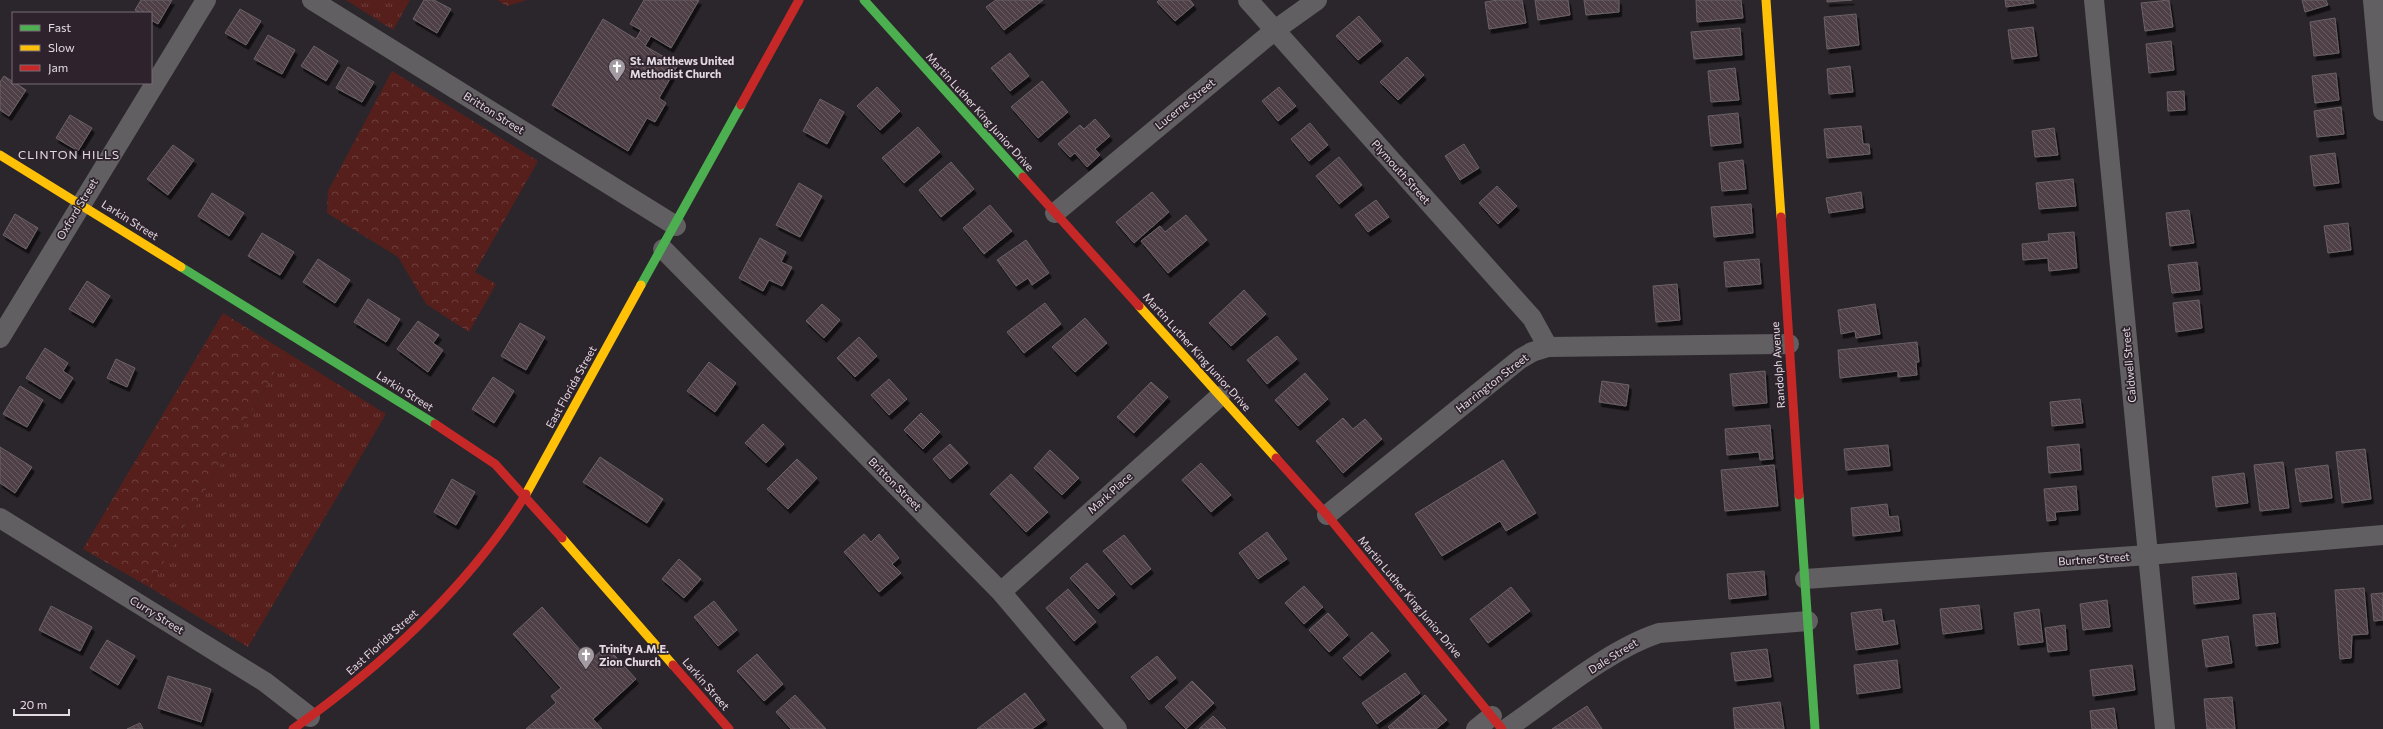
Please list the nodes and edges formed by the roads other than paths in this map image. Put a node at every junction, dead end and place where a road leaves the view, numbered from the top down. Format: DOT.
graph roads {
  1 [pos="206,0"];
  2 [pos="312,0"];
  3 [pos="799,0"];
  4 [pos="864,0"];
  5 [pos="1248,0"];
  6 [pos="1318,0"];
  7 [pos="1766,0"];
  8 [pos="2094,0"];
  9 [pos="2373,0"];
  10 [pos="1275,30"];
  11 [pos="2383,111"];
  12 [pos="0,155"];
  13 [pos="80,204"];
  14 [pos="1056,213"];
  15 [pos="676,226"];
  16 [pos="663,249"];
  17 [pos="0,338"];
  18 [pos="1789,344"];
  19 [pos="1548,347"];
  20 [pos="1220,396"];
  21 [pos="525,496"];
  22 [pos="1327,515"];
  23 [pos="0,518"];
  24 [pos="2383,535"];
  25 [pos="2148,555"];
  26 [pos="1805,579"];
  27 [pos="1001,592"];
  28 [pos="1808,621"];
  29 [pos="310,717"];
  30 [pos="1500,725"];
  31 [pos="293,729"];
  32 [pos="729,729"];
  33 [pos="1117,729"];
  34 [pos="1476,729"];
  35 [pos="1815,729"];
  36 [pos="2165,729"];
  1 -- 13 [label="street, Oxford Street"];
  2 -- 15 [label="street, Britton Street"];
  3 -- 15 [label="main road, East Florida Street"];
  4 -- 14 [label="main road, Martin Luther King Junior Drive"];
  5 -- 10 [label="street, Plymouth Street"];
  6 -- 10 [label="street, Lucerne Street"];
  7 -- 18 [label="main road, Randolph Avenue"];
  8 -- 25 [label="street, Caldwell Street"];
  9 -- 11 [label="street"];
  10 -- 14 [label="street, Lucerne Street"];
  10 -- 19 [label="street, Plymouth Street"];
  12 -- 13 [label="main road, Larkin Street"];
  13 -- 17 [label="street, Oxford Street"];
  13 -- 21 [label="main road, Larkin Street"];
  14 -- 20 [label="main road, Martin Luther King Junior Drive"];
  15 -- 16 [label="main road, East Florida Street"];
  16 -- 21 [label="main road, East Florida Street"];
  16 -- 27 [label="street, Britton Street"];
  18 -- 19 [label="street, Harrington Street"];
  18 -- 26 [label="main road, Randolph Avenue"];
  19 -- 22 [label="street, Harrington Street"];
  20 -- 22 [label="main road, Martin Luther King Junior Drive"];
  20 -- 27 [label="street, Mark Place"];
  21 -- 29 [label="main road, East Florida Street"];
  21 -- 32 [label="main road, Larkin Street"];
  22 -- 30 [label="main road, Martin Luther King Junior Drive"];
  23 -- 29 [label="street, Curry Street"];
  24 -- 25 [label="street, Burtner Street"];
  25 -- 26 [label="street, Burtner Street"];
  25 -- 36 [label="street, Caldwell Street"];
  26 -- 28 [label="main road, Randolph Avenue"];
  27 -- 33 [label="street, Britton Street"];
  28 -- 30 [label="street, Dale Street"];
  28 -- 35 [label="main road, Randolph Avenue"];
  29 -- 31 [label="main road, East Florida Street"];
  30 -- 34 [label="street, Dale Street"];
}
